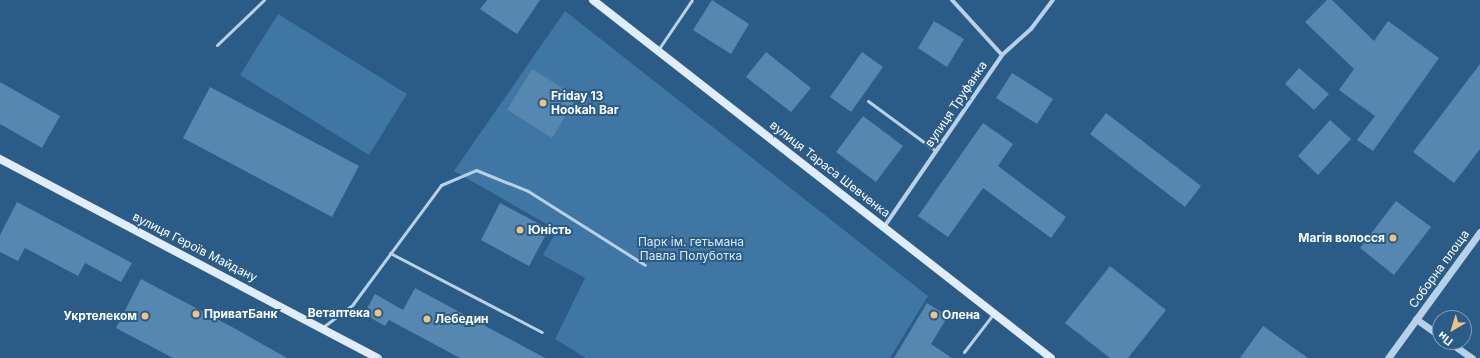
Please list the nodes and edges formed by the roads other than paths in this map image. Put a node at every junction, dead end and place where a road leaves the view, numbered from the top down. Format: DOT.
graph roads {
  1 [pos="264,0"];
  2 [pos="593,0"];
  3 [pos="692,0"];
  4 [pos="952,0"];
  5 [pos="1053,0"];
  6 [pos="217,45"];
  7 [pos="658,50"];
  8 [pos="1002,55"];
  9 [pos="868,101"];
  10 [pos="936,151"];
  11 [pos="0,159"];
  12 [pos="884,227"];
  13 [pos="1480,232"];
  14 [pos="390,252"];
  15 [pos="645,265"];
  16 [pos="994,313"];
  17 [pos="1416,319"];
  18 [pos="323,327"];
  19 [pos="1432,330"];
  20 [pos="542,332"];
  21 [pos="1460,350"];
  22 [pos="964,352"];
  23 [pos="378,358"];
  24 [pos="1050,358"];
  25 [pos="1388,358"];
  26 [pos="1472,358"];
  1 -- 6 [label="lane"];
  2 -- 7 [label="main road, вулиця Тараса Шевченка"];
  3 -- 7 [label="lane"];
  4 -- 8 [label="street"];
  5 -- 8 [label="street, вулиця Труфанка"];
  7 -- 12 [label="main road, вулиця Тараса Шевченка"];
  8 -- 10 [label="street, вулиця Труфанка"];
  9 -- 10 [label="lane"];
  10 -- 12 [label="street, вулиця Труфанка"];
  11 -- 18 [label="main road, вулиця Героїв Майдану"];
  12 -- 16 [label="main road, вулиця Тараса Шевченка"];
  13 -- 17 [label="street, Соборна площа"];
  14 -- 15 [label="lane"];
  14 -- 18 [label="lane"];
  14 -- 20 [label="lane"];
  16 -- 22 [label="lane"];
  16 -- 24 [label="main road, вулиця Тараса Шевченка"];
  17 -- 19 [label="street, Соборна площа"];
  17 -- 25 [label="street, Соборна площа"];
  18 -- 23 [label="main road, вулиця Героїв Майдану"];
  21 -- 26 [label="street"];
}
